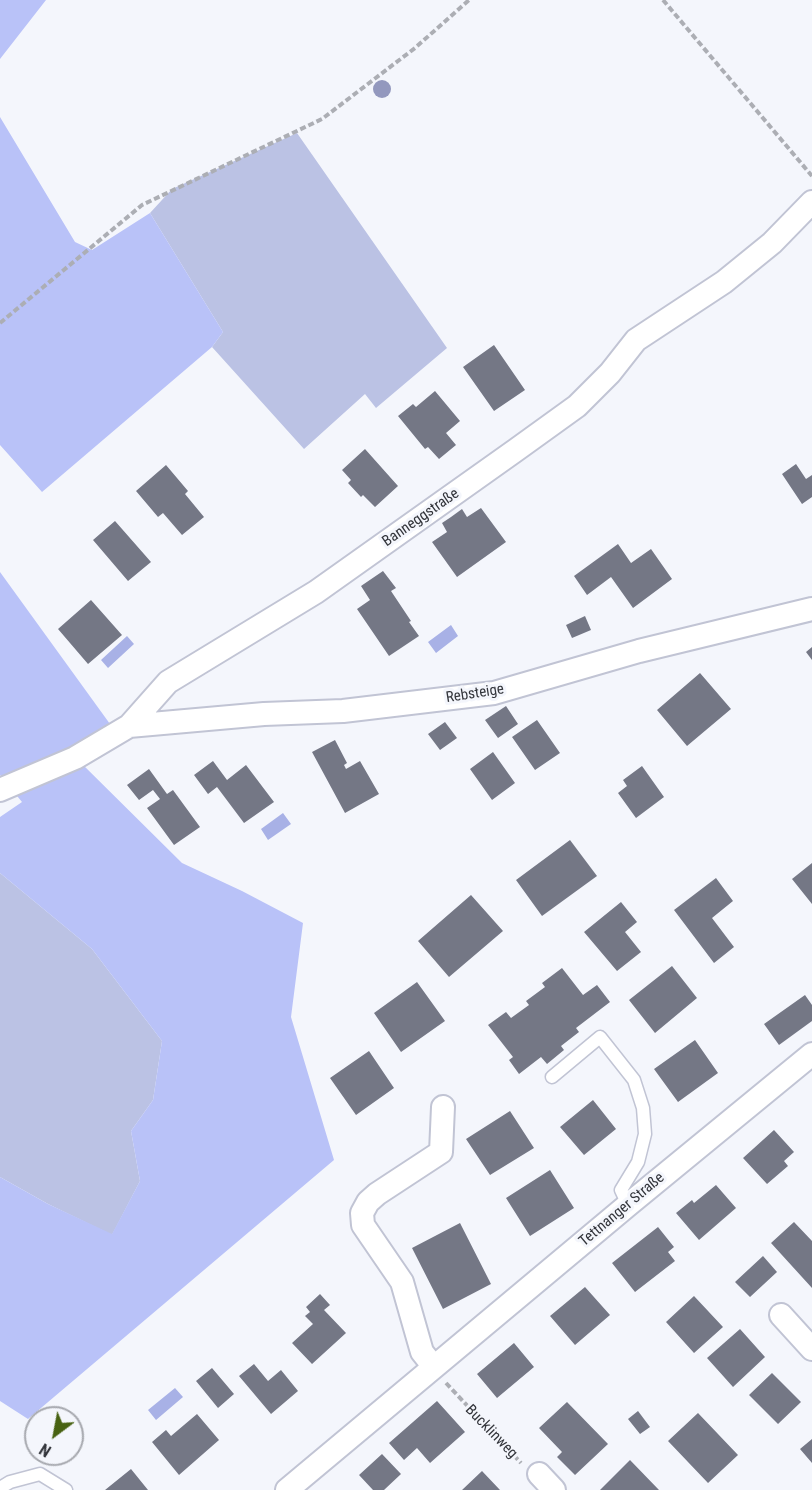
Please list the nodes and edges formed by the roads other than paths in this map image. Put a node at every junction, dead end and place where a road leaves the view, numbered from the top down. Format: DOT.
graph roads {
  1 [pos="812,202"];
  2 [pos="812,609"];
  3 [pos="129,726"];
  4 [pos="0,790"];
  5 [pos="812,1054"];
  6 [pos="552,1077"];
  7 [pos="442,1107"];
  8 [pos="628,1205"];
  9 [pos="781,1315"];
  10 [pos="812,1348"];
  11 [pos="434,1367"];
  12 [pos="0,1488"];
  13 [pos="66,1490"];
  14 [pos="287,1490"];
  1 -- 3 [label="street, Banneggstraße"];
  2 -- 3 [label="street, Rebsteige"];
  3 -- 4 [label="street, Banneggstraße"];
  5 -- 8 [label="street, Tettnanger Straße"];
  6 -- 8 [label="lane"];
  7 -- 11 [label="street"];
  8 -- 11 [label="street, Tettnanger Straße"];
  9 -- 10 [label="street"];
  11 -- 14 [label="street, Tettnanger Straße"];
  12 -- 13 [label="lane"];
}
